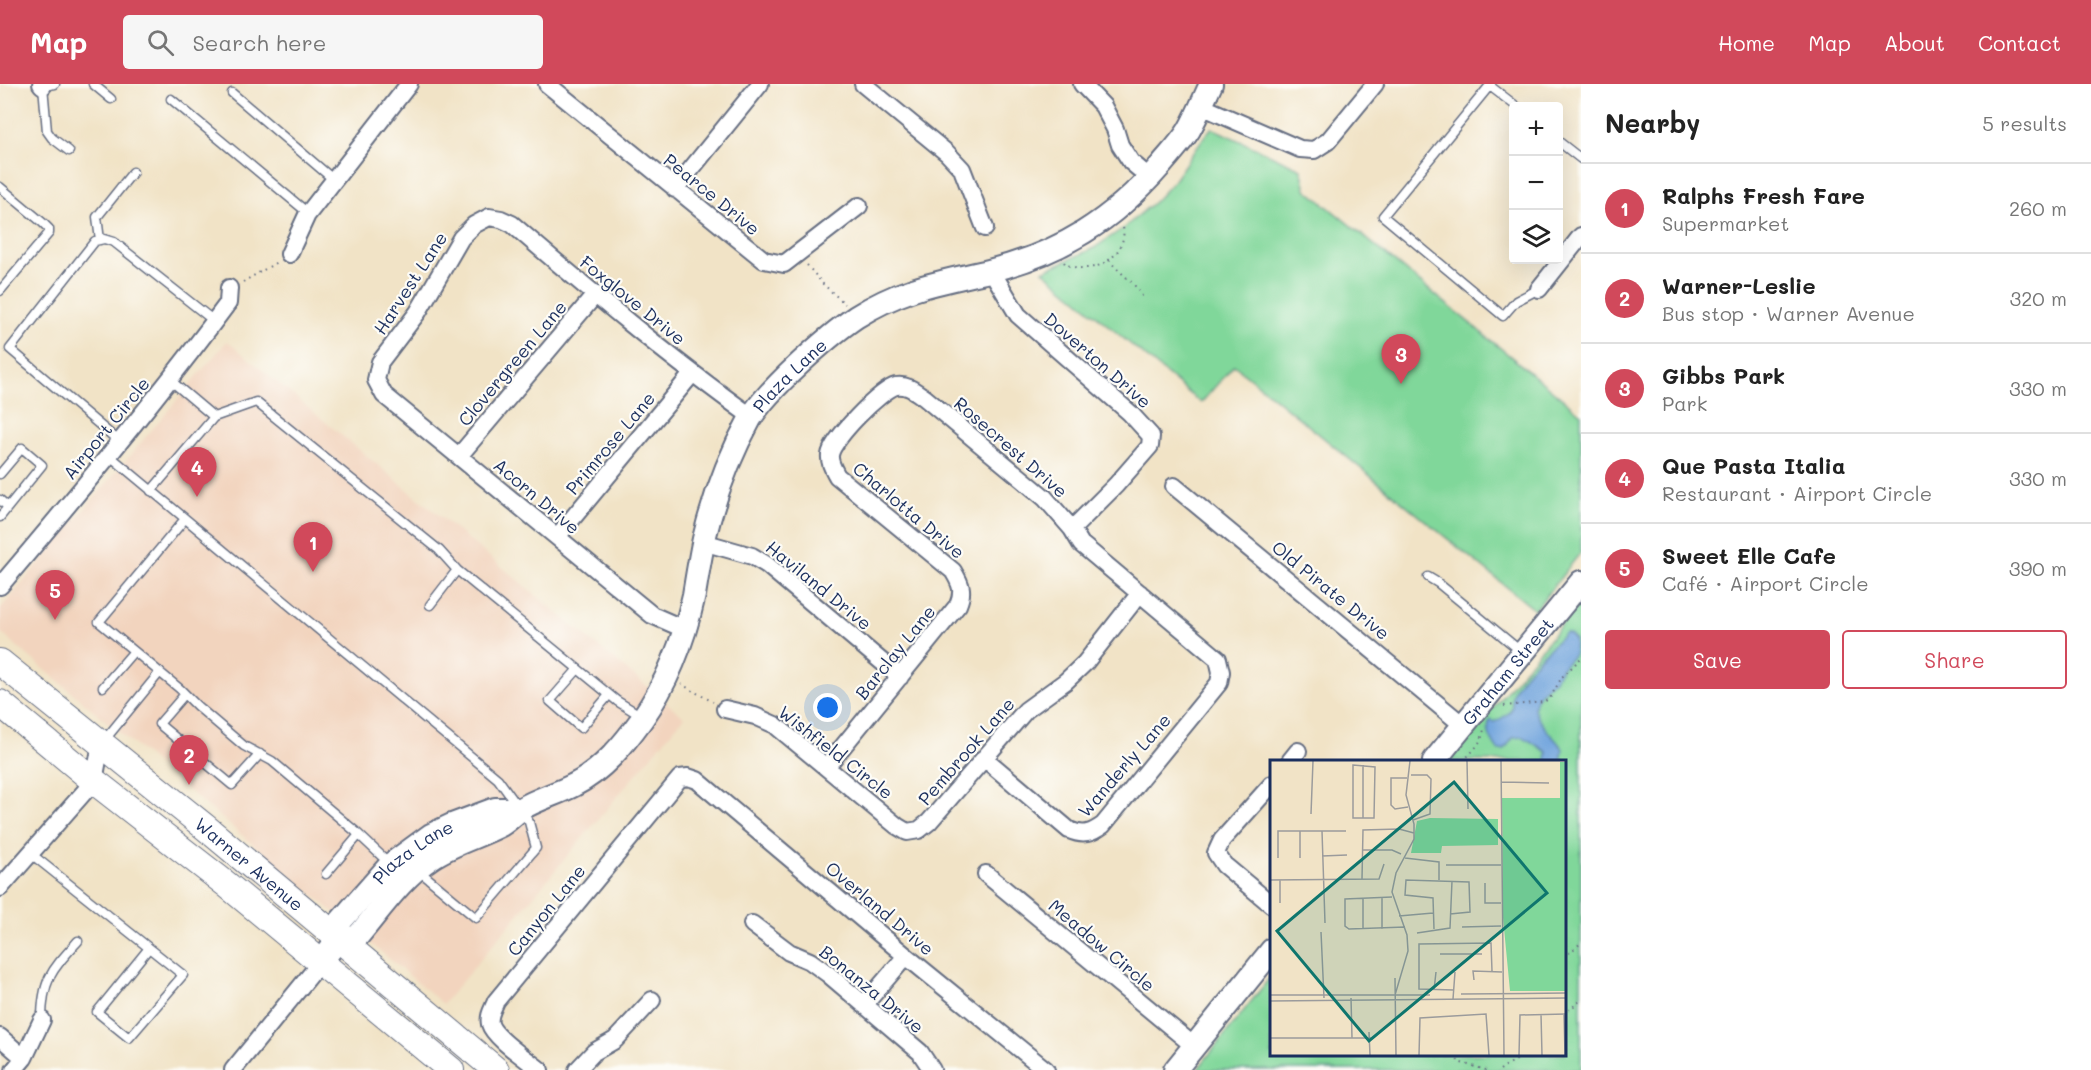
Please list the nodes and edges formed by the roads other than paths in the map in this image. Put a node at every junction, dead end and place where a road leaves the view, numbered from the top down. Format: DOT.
graph roads {
  1 [pos="46,84"];
  2 [pos="93,84"];
  3 [pos="409,84"];
  4 [pos="547,84"];
  5 [pos="760,84"];
  6 [pos="862,84"];
  7 [pos="1082,84"];
  8 [pos="1211,84"];
  9 [pos="1375,84"];
  10 [pos="1491,85"];
  11 [pos="232,93"];
  12 [pos="111,99"];
  13 [pos="171,99"];
  14 [pos="1511,102"];
  15 [pos="1201,106"];
  16 [pos="1563,145"];
  17 [pos="69,151"];
  18 [pos="1581,159"];
  19 [pos="133,172"];
  20 [pos="1150,178"];
  21 [pos="334,180"];
  22 [pos="0,187"];
  23 [pos="675,189"];
  24 [pos="859,206"];
  25 [pos="308,213"];
  26 [pos="489,217"];
  27 [pos="986,228"];
  28 [pos="1581,236"];
  29 [pos="100,240"];
  30 [pos="289,254"];
  31 [pos="991,270"];
  32 [pos="229,288"];
  33 [pos="1539,289"];
  34 [pos="0,291"];
  35 [pos="595,295"];
  36 [pos="214,321"];
  37 [pos="692,374"];
  38 [pos="170,380"];
  39 [pos="376,380"];
  40 [pos="897,386"];
  41 [pos="214,417"];
  42 [pos="752,417"];
  43 [pos="121,443"];
  44 [pos="110,456"];
  45 [pos="459,456"];
  46 [pos="0,474"];
  47 [pos="1174,486"];
  48 [pos="151,491"];
  49 [pos="0,500"];
  50 [pos="8,507"];
  51 [pos="0,517"];
  52 [pos="184,520"];
  53 [pos="1072,529"];
  54 [pos="557,537"];
  55 [pos="703,542"];
  56 [pos="458,570"];
  57 [pos="1428,577"];
  58 [pos="1581,582"];
  59 [pos="962,585"];
  60 [pos="0,586"];
  61 [pos="1140,593"];
  62 [pos="430,605"];
  63 [pos="684,629"];
  64 [pos="134,651"];
  65 [pos="1523,653"];
  66 [pos="0,662"];
  67 [pos="578,669"];
  68 [pos="160,672"];
  69 [pos="1221,672"];
  70 [pos="900,677"];
  71 [pos="103,687"];
  72 [pos="185,694"];
  73 [pos="609,695"];
  74 [pos="0,703"];
  75 [pos="725,710"];
  76 [pos="643,718"];
  77 [pos="1474,727"];
  78 [pos="101,744"];
  79 [pos="260,754"];
  80 [pos="984,758"];
  81 [pos="1435,760"];
  82 [pos="826,766"];
  83 [pos="688,777"];
  84 [pos="94,781"];
  85 [pos="1270,786"];
  86 [pos="521,809"];
  87 [pos="919,830"];
  88 [pos="358,836"];
  89 [pos="30,852"];
  90 [pos="390,864"];
  91 [pos="417,869"];
  92 [pos="326,874"];
  93 [pos="986,874"];
  94 [pos="0,888"];
  95 [pos="1270,903"];
  96 [pos="752,924"];
  97 [pos="339,939"];
  98 [pos="78,941"];
  99 [pos="149,948"];
  100 [pos="1270,952"];
  101 [pos="906,956"];
  102 [pos="321,963"];
  103 [pos="652,1000"];
  104 [pos="864,1005"];
  105 [pos="42,1020"];
  106 [pos="0,1037"];
  107 [pos="1194,1046"];
  108 [pos="19,1064"];
  109 [pos="233,1070"];
  110 [pos="451,1070"];
  111 [pos="496,1070"];
  112 [pos="540,1070"];
  113 [pos="577,1070"];
  114 [pos="932,1070"];
  115 [pos="1046,1070"];
  116 [pos="1174,1070"];
  1 -- 17 [label="lane"];
  2 -- 12 [label="lane"];
  3 -- 21 [label="street"];
  4 -- 23 [label="street, Pearce Drive"];
  5 -- 23 [label="street"];
  6 -- 27 [label="street"];
  7 -- 20 [label="street"];
  8 -- 15 [label="street, Plaza Lane"];
  9 -- 15 [label="street"];
  10 -- 14 [label="lane"];
  10 -- 33 [label="lane"];
  11 -- 21 [label="lane"];
  13 -- 25 [label="lane"];
  15 -- 20 [label="street, Plaza Lane"];
  16 -- 18 [label="lane"];
  19 -- 29 [label="lane"];
  20 -- 31 [label="street, Plaza Lane"];
  21 -- 25 [label="street"];
  22 -- 34 [label="lane"];
  23 -- 24 [label="street, Pearce Drive"];
  25 -- 30 [label="street"];
  26 -- 35 [label="street, Foxglove Drive"];
  26 -- 39 [label="street, Harvest Lane"];
  28 -- 33 [label="street"];
  29 -- 36 [label="lane"];
  29 -- 43 [label="lane"];
  31 -- 42 [label="street, Plaza Lane"];
  31 -- 53 [label="street, Doverton Drive"];
  32 -- 36 [label="street, Airport Circle"];
  35 -- 37 [label="street, Foxglove Drive"];
  35 -- 45 [label="street, Clovergreen Lane"];
  36 -- 38 [label="street, Airport Circle"];
  37 -- 42 [label="street, Foxglove Drive"];
  37 -- 54 [label="street, Primrose Lane"];
  38 -- 41 [label="lane"];
  38 -- 43 [label="street, Airport Circle"];
  39 -- 45 [label="street, Acorn Drive"];
  40 -- 53 [label="street, Rosecrest Drive"];
  40 -- 59 [label="street, Charlotta Drive"];
  41 -- 48 [label="lane"];
  41 -- 56 [label="lane"];
  42 -- 55 [label="street, Plaza Lane"];
  43 -- 44 [label="street, Airport Circle"];
  44 -- 48 [label="lane"];
  44 -- 60 [label="street, Airport Circle"];
  45 -- 54 [label="street, Acorn Drive"];
  46 -- 50 [label="lane"];
  47 -- 77 [label="street, Old Pirate Drive"];
  48 -- 52 [label="lane"];
  49 -- 50 [label="lane"];
  50 -- 51 [label="lane"];
  52 -- 64 [label="lane"];
  52 -- 86 [label="lane"];
  53 -- 61 [label="street, Rosecrest Drive"];
  54 -- 63 [label="street, Acorn Drive"];
  55 -- 63 [label="street, Plaza Lane"];
  55 -- 70 [label="street, Haviland Drive"];
  56 -- 62 [label="lane"];
  56 -- 67 [label="lane"];
  57 -- 65 [label="lane"];
  58 -- 65 [label="street, Graham Street"];
  59 -- 70 [label="street, Barclay Lane"];
  61 -- 69 [label="street, Rosecrest Drive"];
  61 -- 80 [label="street, Pembrook Lane"];
  63 -- 76 [label="street, Plaza Lane"];
  64 -- 68 [label="lane"];
  64 -- 71 [label="lane"];
  65 -- 77 [label="street, Graham Street"];
  66 -- 78 [label="main road, Warner Avenue"];
  67 -- 73 [label="lane"];
  67 -- 73 [label="lane"];
  68 -- 72 [label="lane"];
  68 -- 78 [label="lane"];
  69 -- 80 [label="street, Wanderly Lane"];
  70 -- 82 [label="street, Barclay Lane"];
  72 -- 79 [label="lane"];
  72 -- 79 [label="lane"];
  73 -- 76 [label="lane"];
  74 -- 84 [label="main road, Warner Avenue"];
  75 -- 82 [label="street, Wishfield Circle"];
  76 -- 86 [label="street, Plaza Lane"];
  77 -- 81 [label="street, Graham Street"];
  78 -- 84 [label="street"];
  78 -- 97 [label="main road, Warner Avenue"];
  79 -- 88 [label="lane"];
  80 -- 87 [label="street, Pembrook Lane"];
  82 -- 87 [label="street, Wishfield Circle"];
  83 -- 101 [label="street, Overland Drive"];
  83 -- 112 [label="street, Canyon Lane"];
  84 -- 89 [label="street"];
  84 -- 102 [label="main road, Warner Avenue"];
  85 -- 95 [label="street"];
  86 -- 90 [label="street, Plaza Lane"];
  86 -- 91 [label="street, Plaza Lane"];
  86 -- 91 [label="lane"];
  88 -- 90 [label="lane"];
  88 -- 92 [label="lane"];
  89 -- 94 [label="street"];
  89 -- 99 [label="lane"];
  90 -- 97 [label="street, Plaza Lane"];
  91 -- 97 [label="street, Plaza Lane"];
  93 -- 107 [label="street, Meadow Circle"];
  96 -- 104 [label="street, Bonanza Drive"];
  97 -- 102 [label="street, Plaza Lane"];
  97 -- 111 [label="main road, Warner Avenue"];
  98 -- 105 [label="lane"];
  99 -- 99 [label="lane"];
  100 -- 107 [label="street"];
  101 -- 104 [label="street"];
  101 -- 115 [label="street, Overland Drive"];
  102 -- 109 [label="street"];
  102 -- 110 [label="main road, Warner Avenue"];
  103 -- 113 [label="street"];
  104 -- 114 [label="street, Bonanza Drive"];
  105 -- 108 [label="street"];
  106 -- 108 [label="street"];
  107 -- 116 [label="street"];
}
